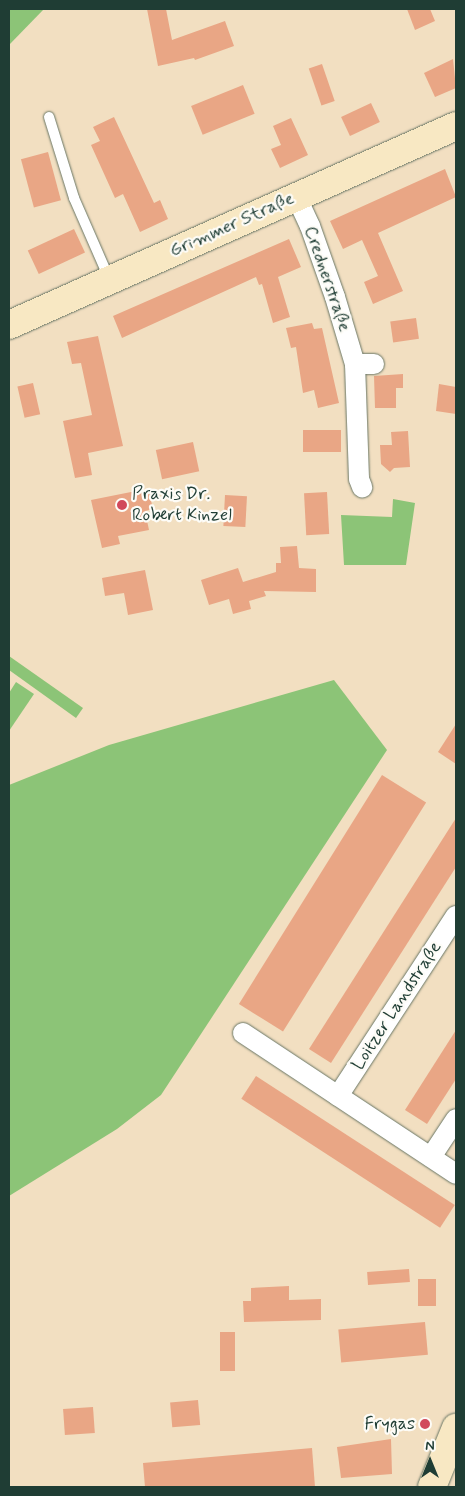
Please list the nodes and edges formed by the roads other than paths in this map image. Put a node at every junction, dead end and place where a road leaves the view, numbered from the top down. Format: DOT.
graph roads {
  1 [pos="49,117"];
  2 [pos="456,126"];
  3 [pos="296,196"];
  4 [pos="110,279"];
  5 [pos="9,325"];
  6 [pos="362,487"];
  7 [pos="456,916"];
  8 [pos="243,1033"];
  9 [pos="338,1096"];
  10 [pos="456,1119"];
  11 [pos="431,1157"];
  12 [pos="456,1174"];
  13 [pos="456,1428"];
  14 [pos="432,1487"];
  1 -- 4 [label="lane"];
  2 -- 3 [label="main road, Grimmer Straße"];
  3 -- 4 [label="main road, Grimmer Straße"];
  3 -- 6 [label="street, Crednerstraße"];
  4 -- 5 [label="main road, Grimmer Straße"];
  7 -- 9 [label="street, Loitzer Landstraße"];
  8 -- 9 [label="street"];
  9 -- 11 [label="street"];
  10 -- 11 [label="street"];
  11 -- 12 [label="street"];
  13 -- 14 [label="main road"];
}
